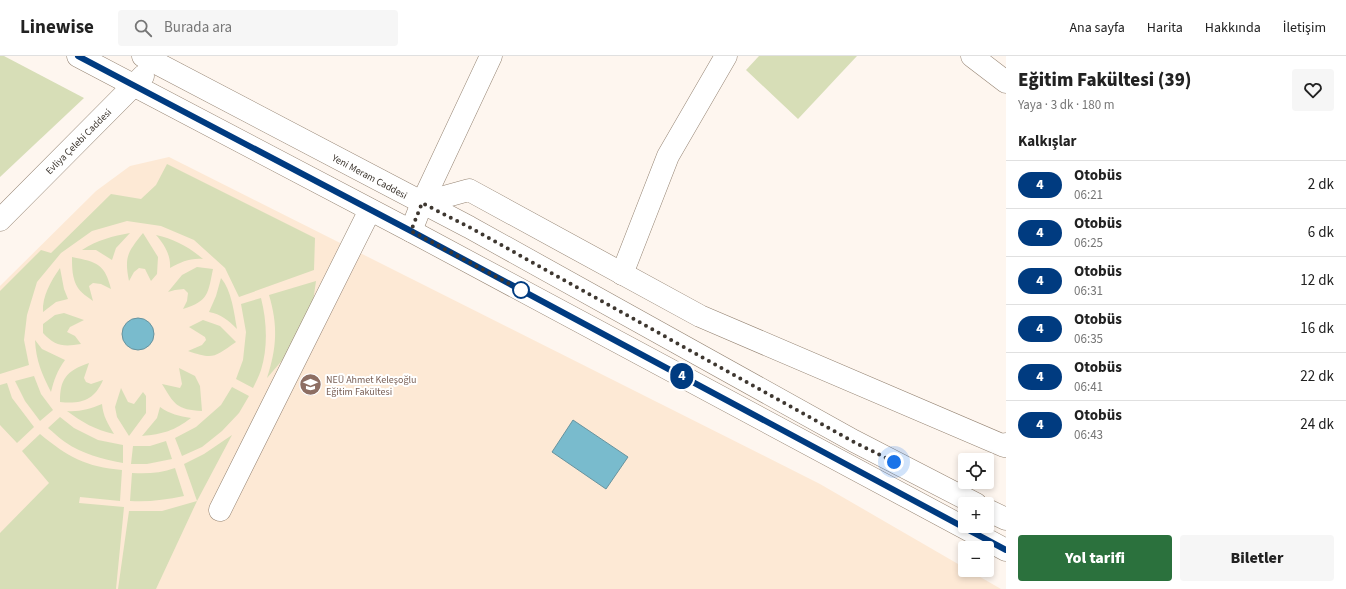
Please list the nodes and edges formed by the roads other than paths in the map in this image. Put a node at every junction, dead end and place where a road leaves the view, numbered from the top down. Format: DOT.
graph roads {
  1 [pos="78,56"];
  2 [pos="491,56"];
  3 [pos="726,56"];
  4 [pos="972,56"];
  5 [pos="150,59"];
  6 [pos="1006,82"];
  7 [pos="133,86"];
  8 [pos="422,203"];
  9 [pos="370,210"];
  10 [pos="0,220"];
  11 [pos="411,231"];
  12 [pos="622,274"];
  13 [pos="1006,444"];
  14 [pos="962,497"];
  15 [pos="220,510"];
  16 [pos="994,513"];
  17 [pos="1006,519"];
  18 [pos="1006,550"];
  1 -- 7 [label="main road"];
  2 -- 8 [label="main road"];
  3 -- 12 [label="main road"];
  4 -- 6 [label="main road"];
  5 -- 7 [label="main road, Evliya Çelebi Caddesi"];
  5 -- 8 [label="main road, Yeni Meram Caddesi"];
  7 -- 9 [label="main road"];
  7 -- 10 [label="main road, Evliya Çelebi Caddesi"];
  8 -- 11 [label="main road"];
  8 -- 12 [label="main road"];
  8 -- 14 [label="main road, Yeni Meram Caddesi"];
  9 -- 11 [label="main road"];
  9 -- 15 [label="main road"];
  11 -- 18 [label="main road"];
  12 -- 13 [label="main road"];
  16 -- 17 [label="main road"];
}
